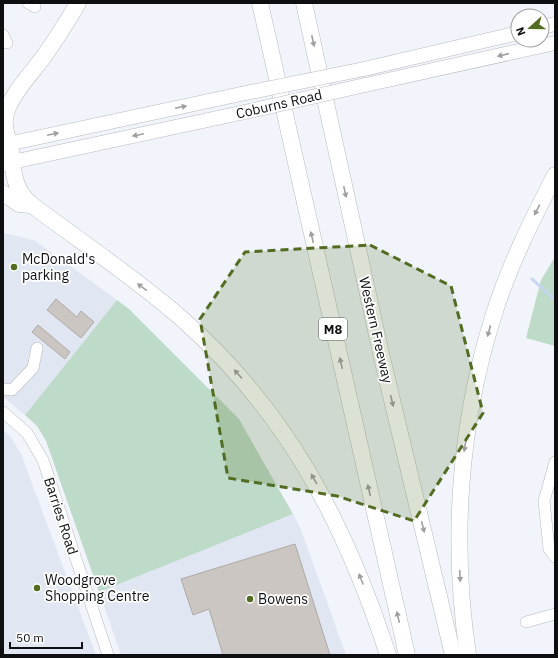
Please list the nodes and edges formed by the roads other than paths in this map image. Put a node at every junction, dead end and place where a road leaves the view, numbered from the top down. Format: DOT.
graph roads {
  1 [pos="78,3"];
  2 [pos="260,3"];
  3 [pos="304,3"];
  4 [pos="510,35"];
  5 [pos="555,43"];
  6 [pos="24,82"];
  7 [pos="3,104"];
  8 [pos="7,144"];
  9 [pos="8,164"];
  10 [pos="555,176"];
  11 [pos="3,193"];
  12 [pos="32,205"];
  13 [pos="37,348"];
  14 [pos="3,388"];
  15 [pos="3,412"];
  16 [pos="555,463"];
  17 [pos="555,557"];
  18 [pos="555,614"];
  19 [pos="526,622"];
  20 [pos="108,655"];
  21 [pos="388,655"];
  22 [pos="407,655"];
  23 [pos="453,655"];
  24 [pos="468,655"];
  1 -- 6 [label="highway"];
  22 -- 2 [label="highway, M8, one-way"];
  3 -- 23 [label="highway, Western Freeway, one-way"];
  8 -- 4 [label="main road, Coburns Road, one-way, bridge"];
  5 -- 9 [label="main road, Coburns Road, one-way, bridge"];
  6 -- 7 [label="highway"];
  6 -- 8 [label="highway"];
  8 -- 9 [label="highway"];
  9 -- 12 [label="highway"];
  10 -- 24 [label="highway, one-way"];
  11 -- 12 [label="highway"];
  21 -- 12 [label="highway, one-way"];
  13 -- 14 [label="street"];
  15 -- 20 [label="street, Barries Road"];
  16 -- 17 [label="street"];
  18 -- 19 [label="street"];
}
